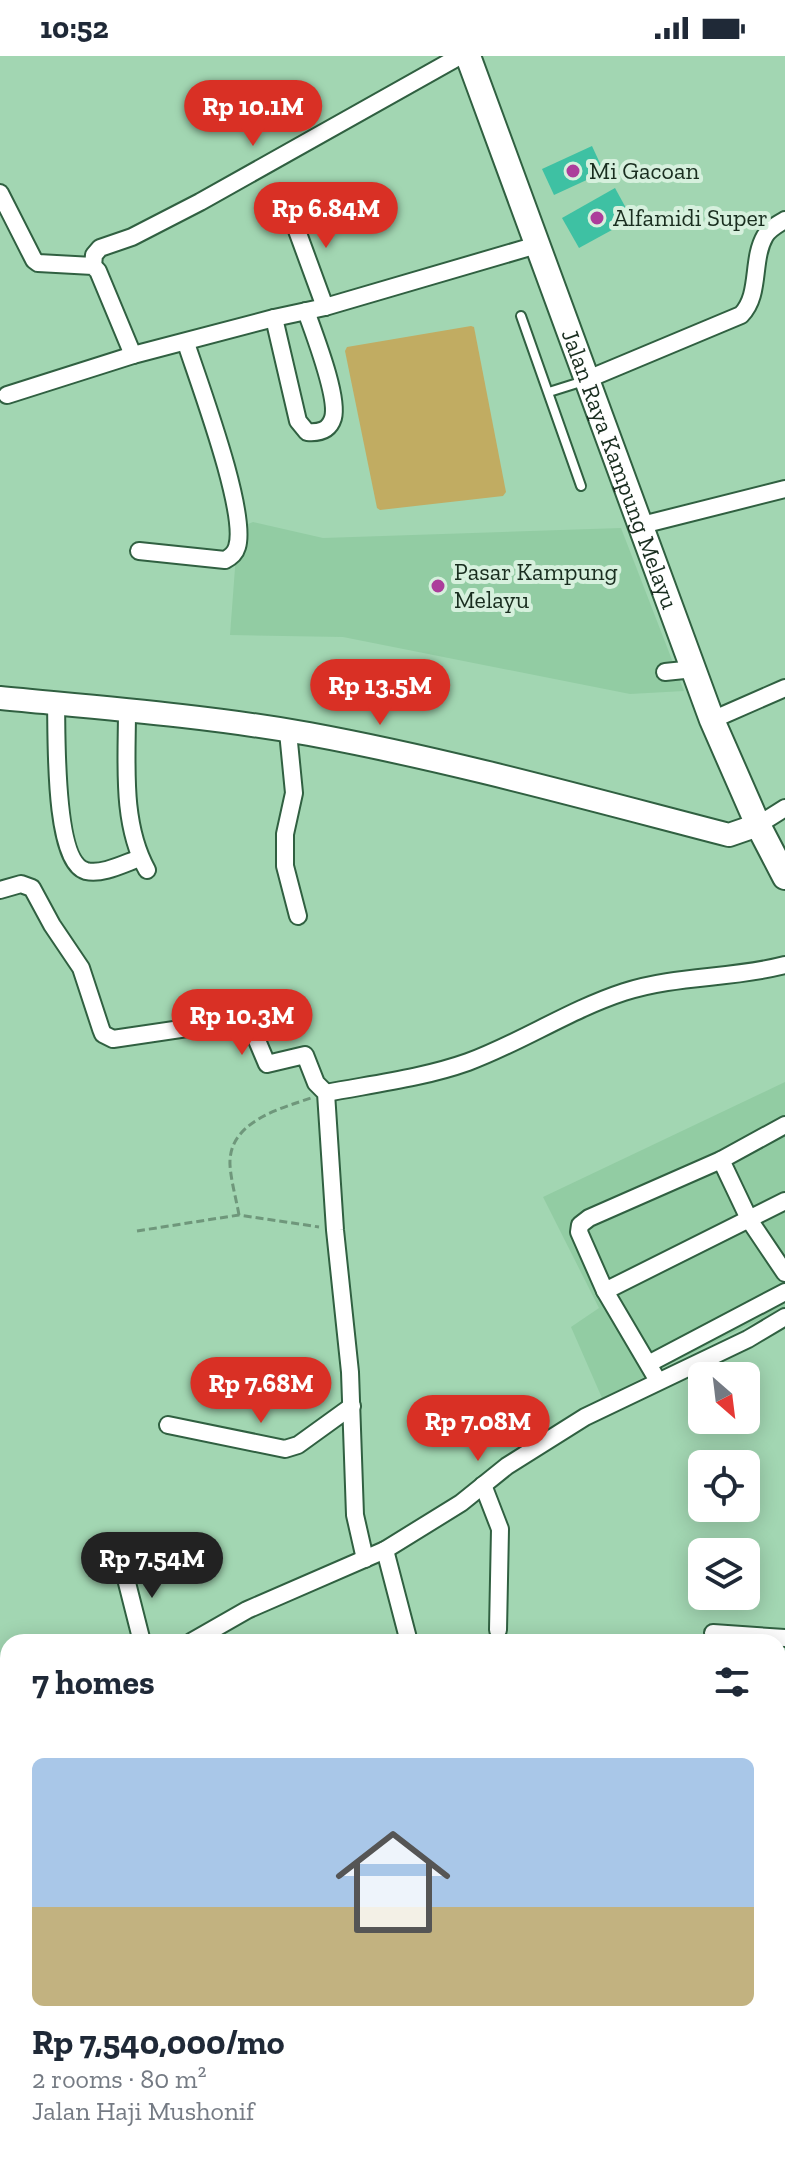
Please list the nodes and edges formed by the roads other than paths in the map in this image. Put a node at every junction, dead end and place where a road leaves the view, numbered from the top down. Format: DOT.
graph roads {
  1 [pos="460,56"];
  2 [pos="468,56"];
  3 [pos="0,193"];
  4 [pos="288,206"];
  5 [pos="785,220"];
  6 [pos="537,245"];
  7 [pos="93,266"];
  8 [pos="325,307"];
  9 [pos="306,311"];
  10 [pos="521,316"];
  11 [pos="274,318"];
  12 [pos="186,343"];
  13 [pos="133,355"];
  14 [pos="588,379"];
  15 [pos="549,392"];
  16 [pos="7,395"];
  17 [pos="581,486"];
  18 [pos="785,489"];
  19 [pos="642,525"];
  20 [pos="139,551"];
  21 [pos="694,669"];
  22 [pos="665,672"];
  23 [pos="785,688"];
  24 [pos="0,698"];
  25 [pos="56,703"];
  26 [pos="127,710"];
  27 [pos="712,720"];
  28 [pos="288,732"];
  29 [pos="785,808"];
  30 [pos="758,825"];
  31 [pos="785,877"];
  32 [pos="0,890"];
  33 [pos="298,916"];
  34 [pos="785,965"];
  35 [pos="326,1093"];
  36 [pos="785,1125"];
  37 [pos="721,1160"];
  38 [pos="785,1201"];
  39 [pos="750,1221"];
  40 [pos="785,1273"];
  41 [pos="605,1291"];
  42 [pos="785,1292"];
  43 [pos="785,1317"];
  44 [pos="650,1363"];
  45 [pos="658,1381"];
  46 [pos="352,1406"];
  47 [pos="168,1425"];
  48 [pos="483,1485"];
  49 [pos="385,1550"];
  50 [pos="365,1559"];
  51 [pos="123,1567"];
  52 [pos="498,1630"];
  53 [pos="713,1633"];
  54 [pos="140,1634"];
  55 [pos="205,1634"];
  56 [pos="407,1634"];
  57 [pos="727,1634"];
  1 -- 7 [label="street"];
  2 -- 6 [label="main road, Jalan Raya Kampung Melayu"];
  3 -- 7 [label="street"];
  4 -- 8 [label="street"];
  5 -- 14 [label="street"];
  6 -- 8 [label="street"];
  6 -- 14 [label="main road, Jalan Raya Kampung Melayu"];
  7 -- 13 [label="street"];
  8 -- 9 [label="street"];
  9 -- 11 [label="street"];
  9 -- 11 [label="street"];
  10 -- 15 [label="lane"];
  11 -- 12 [label="street"];
  12 -- 13 [label="street"];
  12 -- 20 [label="street"];
  13 -- 16 [label="street"];
  14 -- 15 [label="lane"];
  14 -- 19 [label="main road, Jalan Raya Kampung Melayu"];
  15 -- 17 [label="lane"];
  18 -- 19 [label="street"];
  19 -- 21 [label="main road, Jalan Raya Kampung Melayu"];
  21 -- 22 [label="street"];
  21 -- 27 [label="main road, Jalan Raya Kampung Melayu"];
  23 -- 27 [label="street"];
  24 -- 25 [label="main road"];
  25 -- 26 [label="main road"];
  25 -- 26 [label="street"];
  26 -- 28 [label="main road"];
  27 -- 30 [label="main road, Jalan Raya Kampung Melayu"];
  28 -- 30 [label="main road"];
  28 -- 33 [label="street"];
  29 -- 30 [label="street"];
  30 -- 31 [label="main road, Jalan Raya Kampung Melayu"];
  32 -- 35 [label="street"];
  34 -- 35 [label="street"];
  35 -- 46 [label="street"];
  36 -- 37 [label="street"];
  37 -- 39 [label="street"];
  37 -- 41 [label="street"];
  38 -- 39 [label="street"];
  39 -- 40 [label="street"];
  39 -- 41 [label="street"];
  41 -- 44 [label="street"];
  42 -- 44 [label="street"];
  43 -- 45 [label="street"];
  44 -- 45 [label="street"];
  45 -- 48 [label="street"];
  46 -- 47 [label="street"];
  46 -- 50 [label="street"];
  48 -- 49 [label="street"];
  48 -- 52 [label="street"];
  49 -- 50 [label="street"];
  49 -- 56 [label="street"];
  50 -- 55 [label="street"];
  51 -- 54 [label="street"];
  53 -- 57 [label="street"];
}
